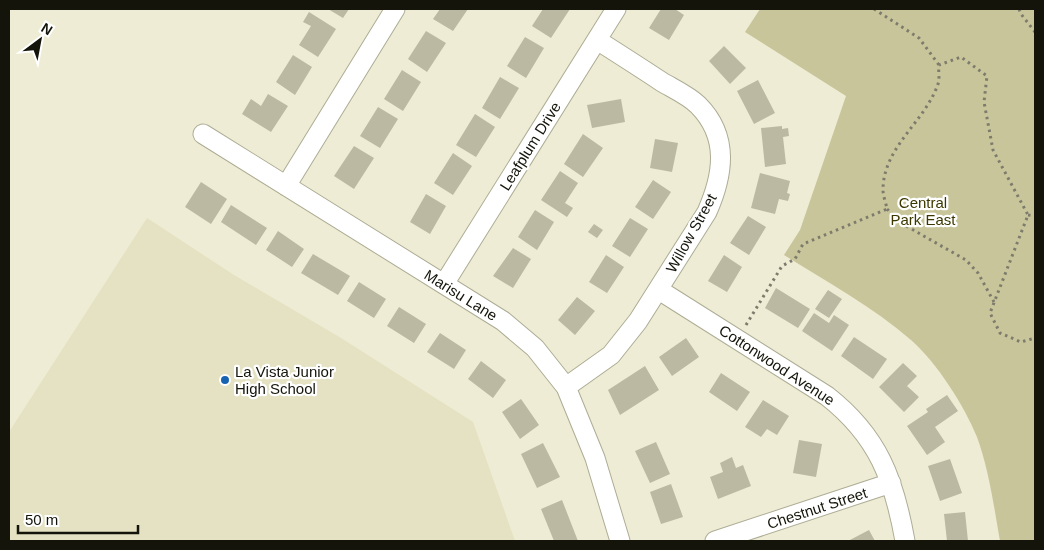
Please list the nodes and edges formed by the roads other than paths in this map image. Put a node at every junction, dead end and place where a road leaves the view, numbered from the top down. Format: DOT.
graph roads {
  1 [pos="395,9"];
  2 [pos="616,9"];
  3 [pos="597,40"];
  4 [pos="203,134"];
  5 [pos="286,186"];
  6 [pos="444,284"];
  7 [pos="659,290"];
  8 [pos="566,387"];
  9 [pos="891,482"];
  10 [pos="620,541"];
  11 [pos="715,541"];
  12 [pos="905,541"];
  1 -- 5 [label="street"];
  2 -- 3 [label="street, Leafplum Drive"];
  3 -- 6 [label="street, Leafplum Drive"];
  3 -- 7 [label="street, Willow Street"];
  4 -- 5 [label="street, Marisu Lane"];
  5 -- 6 [label="street, Marisu Lane"];
  6 -- 8 [label="street, Marisu Lane"];
  7 -- 8 [label="street, Willow Street"];
  7 -- 9 [label="street, Cottonwood Avenue"];
  8 -- 10 [label="street, Marisu Lane"];
  9 -- 11 [label="street, Chestnut Street"];
  9 -- 12 [label="street, Cottonwood Avenue"];
}
